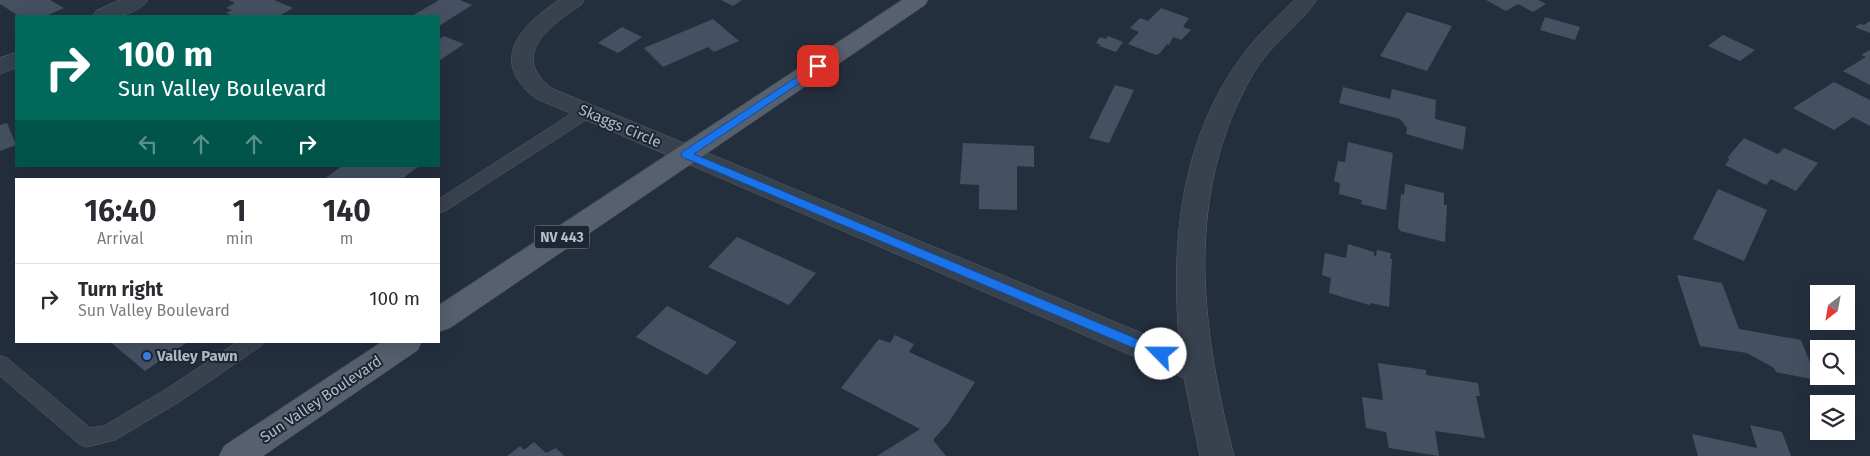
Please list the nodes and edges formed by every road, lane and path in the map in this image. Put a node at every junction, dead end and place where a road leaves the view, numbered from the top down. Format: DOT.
graph roads {
  1 [pos="137,0"];
  2 [pos="573,0"];
  3 [pos="917,0"];
  4 [pos="1306,0"];
  5 [pos="106,15"];
  6 [pos="15,60"];
  7 [pos="0,67"];
  8 [pos="586,112"];
  9 [pos="686,154"];
  10 [pos="440,206"];
  11 [pos="440,319"];
  12 [pos="251,343"];
  13 [pos="404,343"];
  14 [pos="0,364"];
  15 [pos="1198,370"];
  16 [pos="236,456"];
  17 [pos="1217,456"];
  1 -- 5 [label="street"];
  2 -- 8 [label="street, Skaggs Circle"];
  3 -- 9 [label="main road, NV 443"];
  4 -- 15 [label="street"];
  6 -- 7 [label="street"];
  8 -- 9 [label="street, Skaggs Circle"];
  8 -- 10 [label="lane"];
  9 -- 11 [label="main road, NV 443"];
  9 -- 15 [label="street, Skaggs Circle"];
  12 -- 14 [label="lane"];
  13 -- 16 [label="main road, Sun Valley Boulevard"];
  15 -- 17 [label="street"];
}
